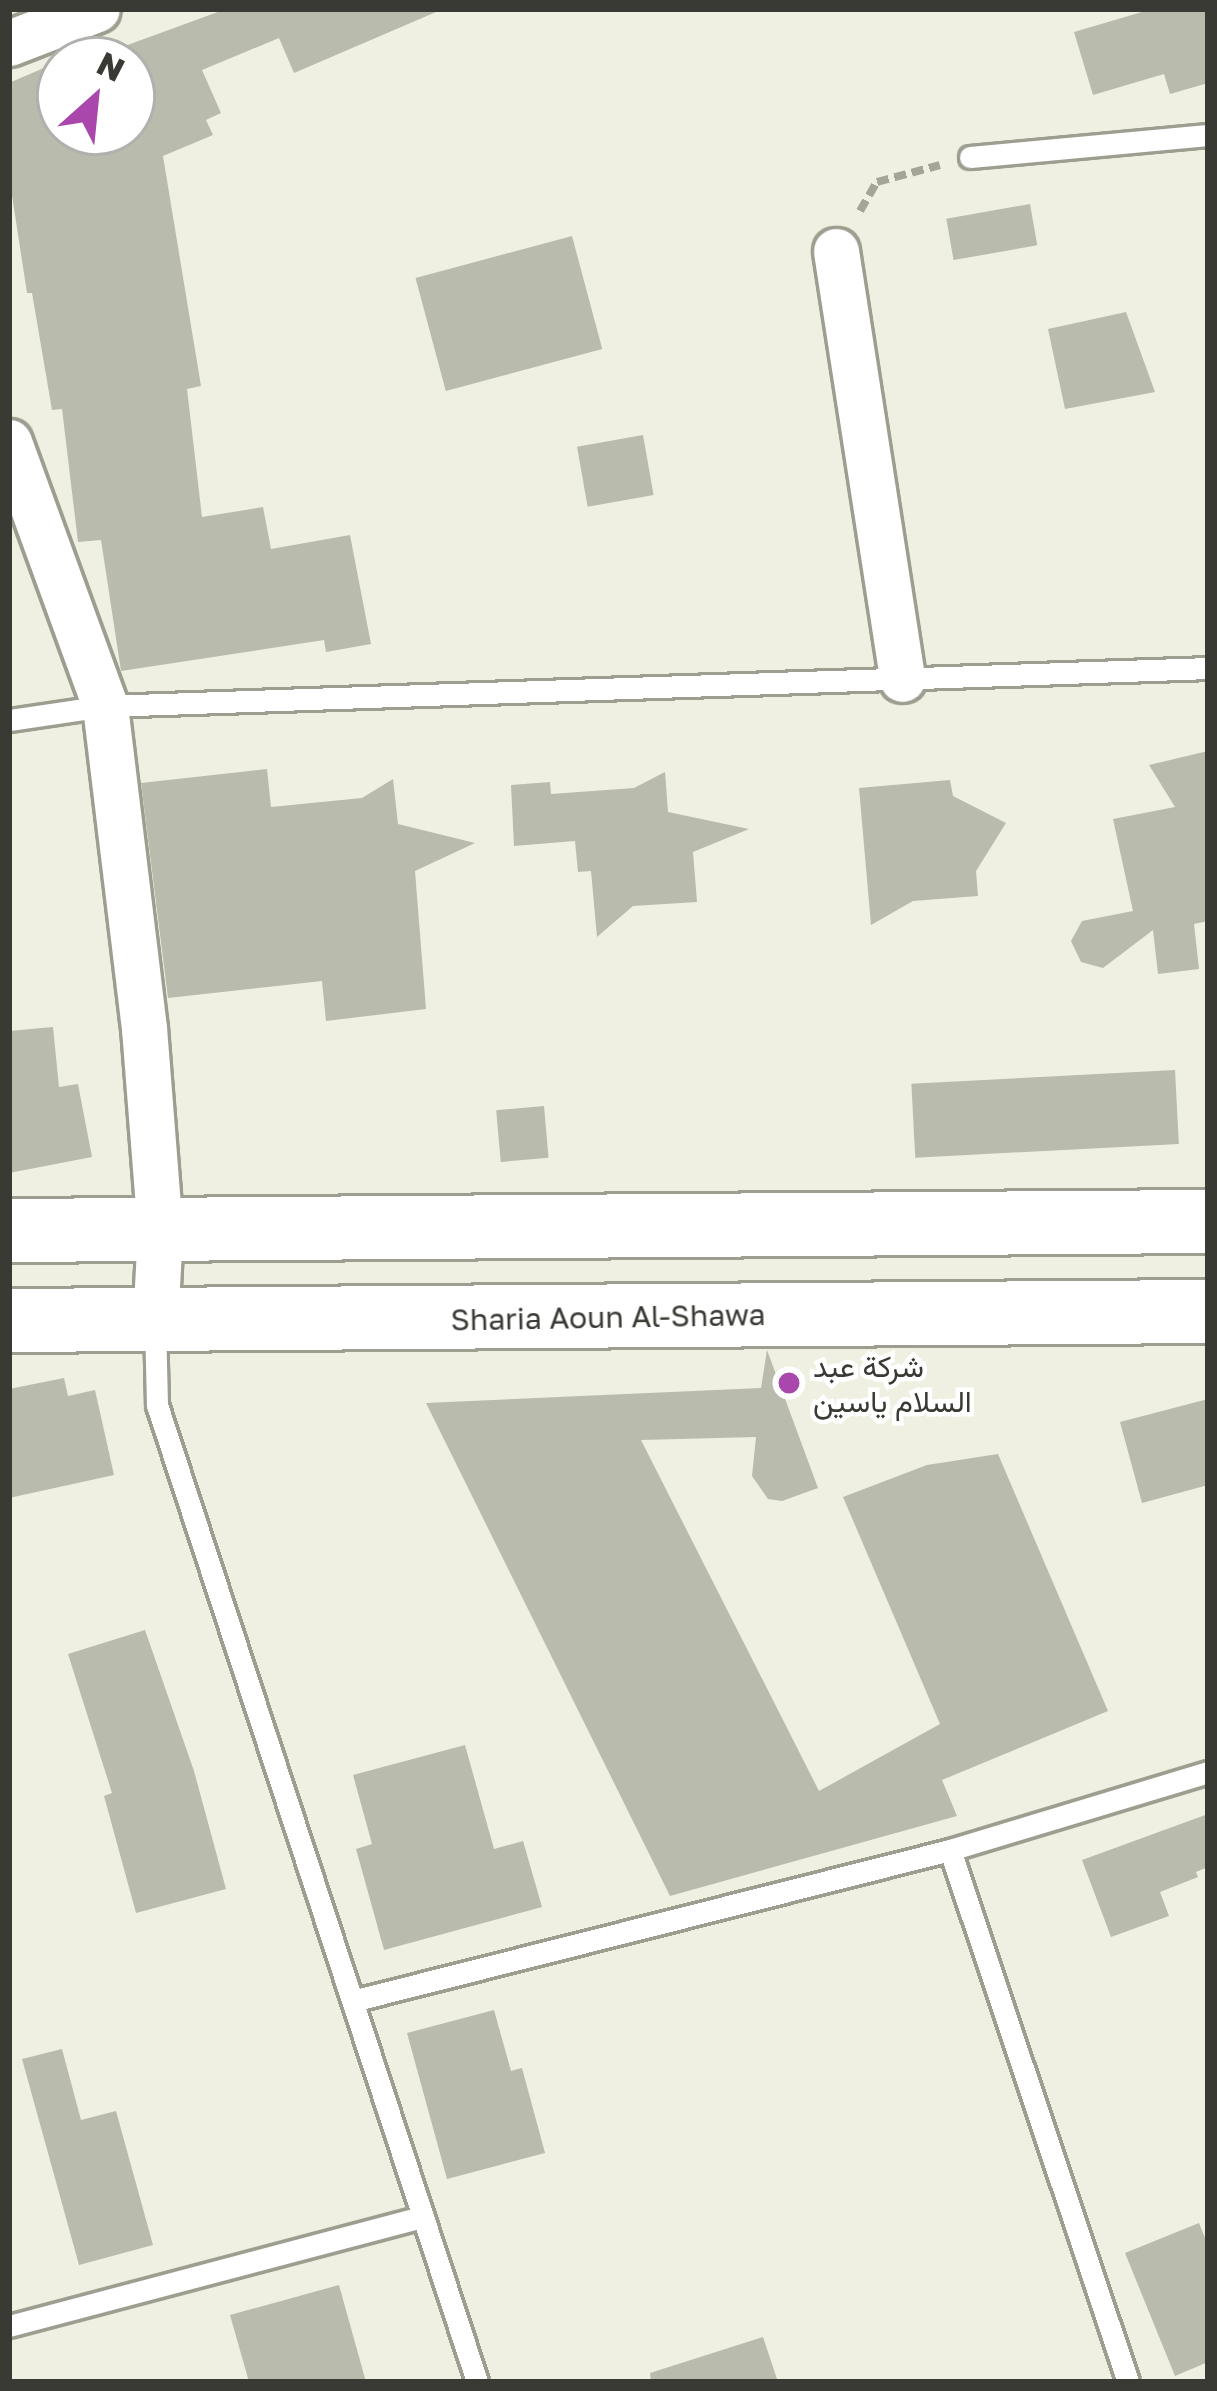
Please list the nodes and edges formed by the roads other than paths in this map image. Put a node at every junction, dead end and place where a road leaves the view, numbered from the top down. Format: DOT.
graph roads {
  1 [pos="97,9"];
  2 [pos="9,43"];
  3 [pos="1208,135"];
  4 [pos="970,157"];
  5 [pos="836,251"];
  6 [pos="9,442"];
  7 [pos="1208,668"];
  8 [pos="902,679"];
  9 [pos="105,706"];
  10 [pos="9,720"];
  11 [pos="1208,1221"];
  12 [pos="9,1230"];
  13 [pos="160,1231"];
  14 [pos="1208,1311"];
  15 [pos="9,1319"];
  16 [pos="155,1322"];
  17 [pos="1208,1772"];
  18 [pos="950,1850"];
  19 [pos="356,2000"];
  20 [pos="423,2217"];
  21 [pos="9,2326"];
  22 [pos="477,2382"];
  23 [pos="1129,2382"];
  1 -- 2 [label="street"];
  3 -- 4 [label="lane"];
  5 -- 8 [label="street"];
  6 -- 9 [label="street"];
  7 -- 8 [label="lane"];
  8 -- 9 [label="lane"];
  9 -- 10 [label="lane"];
  9 -- 13 [label="street"];
  11 -- 13 [label="main road"];
  12 -- 13 [label="main road"];
  13 -- 16 [label="street"];
  14 -- 16 [label="main road, Sharia Aoun Al-Shawa"];
  15 -- 16 [label="main road, Sharia Aoun Al-Shawa"];
  16 -- 19 [label="lane"];
  17 -- 18 [label="lane"];
  18 -- 19 [label="lane"];
  18 -- 23 [label="lane"];
  19 -- 20 [label="lane"];
  20 -- 21 [label="lane"];
  20 -- 22 [label="lane"];
}
